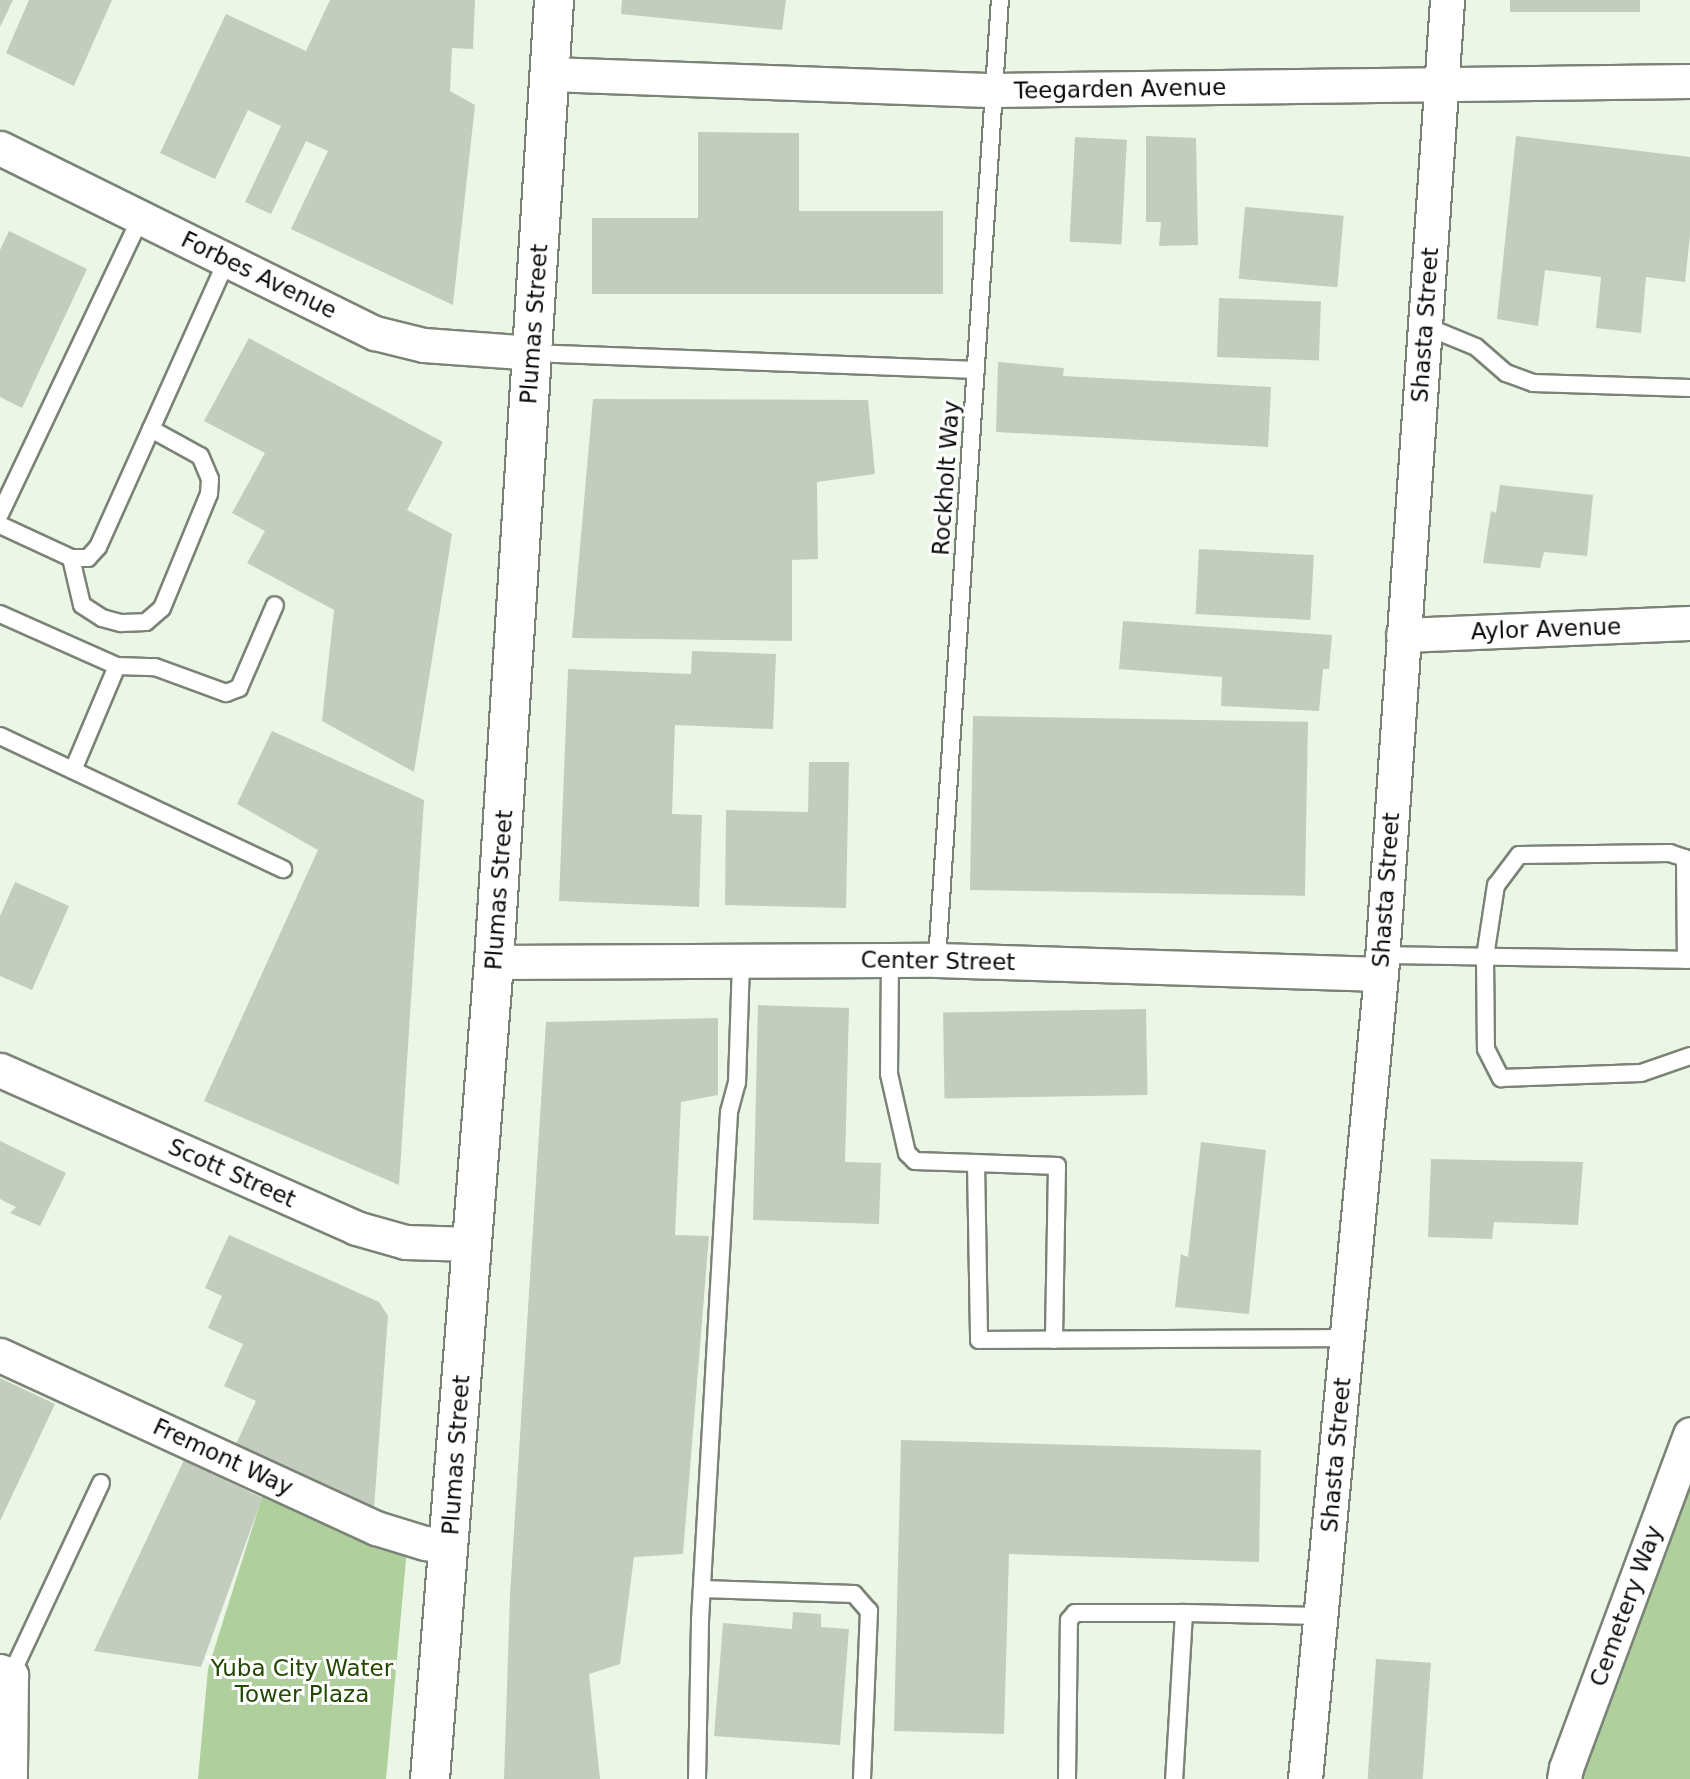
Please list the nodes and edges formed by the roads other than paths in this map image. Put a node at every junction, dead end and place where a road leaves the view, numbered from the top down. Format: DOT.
graph roads {
  1 [pos="554,0"];
  2 [pos="1000,0"];
  3 [pos="1447,0"];
  4 [pos="550,74"];
  5 [pos="1690,81"];
  6 [pos="1442,86"];
  7 [pos="994,90"];
  8 [pos="3,156"];
  9 [pos="141,217"];
  10 [pos="227,260"];
  11 [pos="1425,326"];
  12 [pos="533,353"];
  13 [pos="976,370"];
  14 [pos="1690,388"];
  15 [pos="151,429"];
  16 [pos="0,514"];
  17 [pos="0,526"];
  18 [pos="71,558"];
  19 [pos="275,605"];
  20 [pos="0,614"];
  21 [pos="1690,623"];
  22 [pos="1403,635"];
  23 [pos="117,666"];
  24 [pos="0,736"];
  25 [pos="73,770"];
  26 [pos="283,869"];
  27 [pos="1485,957"];
  28 [pos="890,959"];
  29 [pos="741,960"];
  30 [pos="937,960"];
  31 [pos="1688,960"];
  32 [pos="494,961"];
  33 [pos="1381,964"];
  34 [pos="1690,1056"];
  35 [pos="0,1070"];
  36 [pos="976,1163"];
  37 [pos="472,1244"];
  38 [pos="1347,1338"];
  39 [pos="1054,1340"];
  40 [pos="0,1355"];
  41 [pos="1690,1434"];
  42 [pos="102,1483"];
  43 [pos="450,1546"];
  44 [pos="702,1589"];
  45 [pos="1184,1613"];
  46 [pos="1321,1616"];
  47 [pos="5,1673"];
  48 [pos="10,1779"];
  49 [pos="429,1779"];
  50 [pos="697,1779"];
  51 [pos="862,1779"];
  52 [pos="1067,1779"];
  53 [pos="1174,1779"];
  54 [pos="1305,1779"];
  55 [pos="1564,1779"];
  1 -- 4 [label="street, Plumas Street"];
  2 -- 7 [label="lane, Rockholt Way"];
  3 -- 6 [label="street, Shasta Street"];
  4 -- 7 [label="street, Teegarden Avenue"];
  4 -- 12 [label="street, Plumas Street"];
  5 -- 6 [label="street, Teegarden Avenue"];
  6 -- 7 [label="street, Teegarden Avenue"];
  6 -- 11 [label="street, Shasta Street"];
  7 -- 13 [label="lane, Rockholt Way"];
  8 -- 9 [label="street, Forbes Avenue"];
  9 -- 10 [label="street, Forbes Avenue"];
  9 -- 16 [label="lane"];
  10 -- 12 [label="street, Forbes Avenue"];
  10 -- 15 [label="lane"];
  11 -- 14 [label="lane"];
  11 -- 22 [label="street, Shasta Street"];
  12 -- 13 [label="lane"];
  12 -- 32 [label="street, Plumas Street"];
  13 -- 30 [label="lane, Rockholt Way"];
  15 -- 18 [label="lane"];
  15 -- 18 [label="lane"];
  17 -- 18 [label="lane"];
  19 -- 23 [label="lane"];
  20 -- 23 [label="lane"];
  21 -- 22 [label="street, Aylor Avenue"];
  22 -- 33 [label="street, Shasta Street"];
  23 -- 25 [label="lane"];
  24 -- 25 [label="lane"];
  25 -- 26 [label="lane"];
  27 -- 31 [label="lane"];
  27 -- 31 [label="lane"];
  27 -- 33 [label="lane"];
  27 -- 34 [label="lane"];
  28 -- 29 [label="street, Center Street"];
  28 -- 30 [label="street, Center Street"];
  28 -- 36 [label="lane"];
  29 -- 32 [label="street, Center Street"];
  29 -- 44 [label="lane"];
  30 -- 33 [label="street, Center Street"];
  32 -- 37 [label="street, Plumas Street"];
  33 -- 38 [label="street, Shasta Street"];
  35 -- 37 [label="street, Scott Street"];
  36 -- 39 [label="lane"];
  36 -- 39 [label="lane"];
  37 -- 43 [label="street, Plumas Street"];
  38 -- 39 [label="lane"];
  38 -- 46 [label="street, Shasta Street"];
  40 -- 43 [label="street, Fremont Way"];
  41 -- 55 [label="street, Cemetery Way"];
  42 -- 47 [label="lane"];
  43 -- 49 [label="street, Plumas Street"];
  44 -- 50 [label="lane"];
  44 -- 51 [label="lane"];
  45 -- 46 [label="lane"];
  45 -- 52 [label="lane"];
  45 -- 53 [label="lane"];
  46 -- 54 [label="street, Shasta Street"];
  47 -- 48 [label="street"];
}
